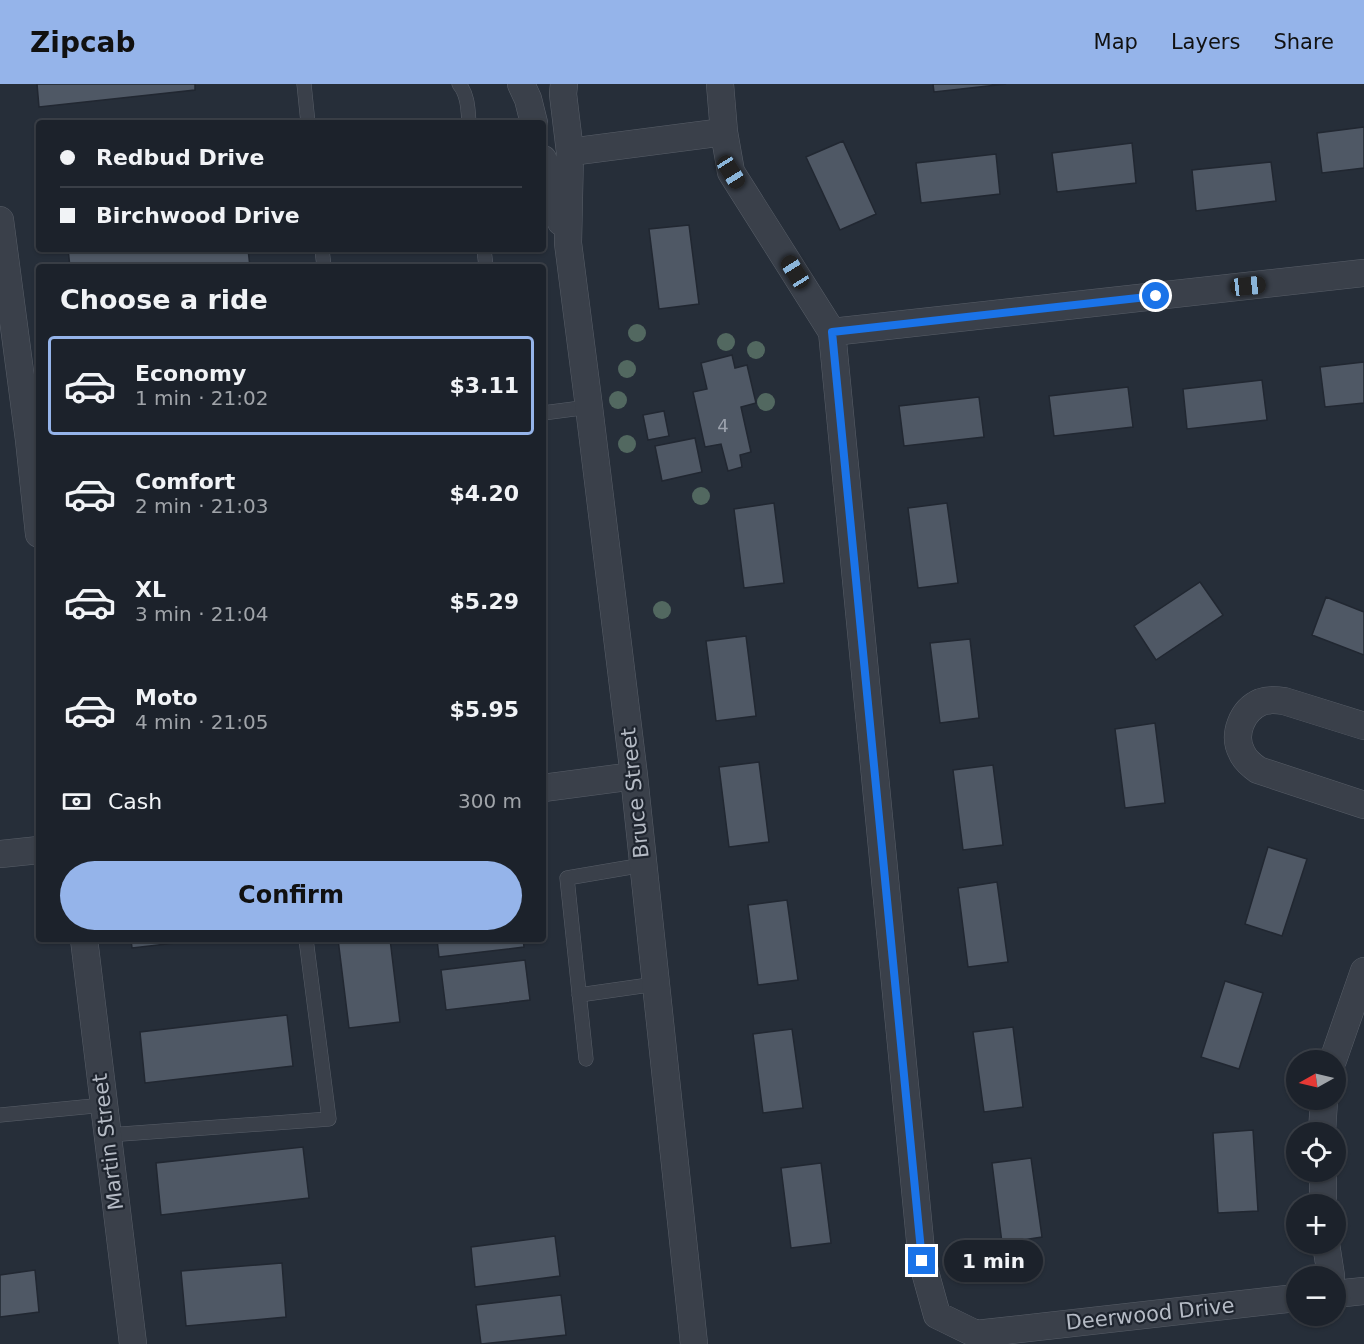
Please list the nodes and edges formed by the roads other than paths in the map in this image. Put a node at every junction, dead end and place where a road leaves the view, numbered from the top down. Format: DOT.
graph roads {
  1 [pos="304,84"];
  2 [pos="459,84"];
  3 [pos="521,84"];
  4 [pos="564,84"];
  5 [pos="720,84"];
  6 [pos="308,120"];
  7 [pos="469,120"];
  8 [pos="533,120"];
  9 [pos="724,132"];
  10 [pos="570,153"];
  11 [pos="546,169"];
  12 [pos="0,220"];
  13 [pos="568,243"];
  14 [pos="1364,273"];
  15 [pos="832,332"];
  16 [pos="589,407"];
  17 [pos="546,413"];
  18 [pos="34,440"];
  19 [pos="36,478"];
  20 [pos="1364,726"];
  21 [pos="634,776"];
  22 [pos="546,788"];
  23 [pos="1364,805"];
  24 [pos="36,850"];
  25 [pos="0,854"];
  26 [pos="643,864"];
  27 [pos="84,942"];
  28 [pos="306,942"];
  29 [pos="1364,970"];
  30 [pos="656,984"];
  31 [pos="579,995"];
  32 [pos="1336,1050"];
  33 [pos="586,1059"];
  34 [pos="104,1105"];
  35 [pos="0,1115"];
  36 [pos="108,1135"];
  37 [pos="1364,1291"];
  38 [pos="1346,1293"];
  39 [pos="1286,1299"];
  40 [pos="133,1344"];
  41 [pos="694,1344"];
  1 -- 6 [label="lane"];
  2 -- 7 [label="lane"];
  3 -- 8 [label="street"];
  4 -- 10 [label="street, Bruce Street"];
  5 -- 9 [label="street"];
  9 -- 10 [label="street"];
  9 -- 15 [label="street"];
  10 -- 13 [label="street, Bruce Street"];
  11 -- 13 [label="street, Bruce Street"];
  12 -- 18 [label="street"];
  13 -- 16 [label="street, Bruce Street"];
  14 -- 15 [label="street"];
  15 -- 39 [label="street, Deerwood Drive"];
  16 -- 17 [label="lane"];
  16 -- 21 [label="street, Bruce Street"];
  18 -- 19 [label="street"];
  20 -- 23 [label="street"];
  21 -- 22 [label="street"];
  21 -- 26 [label="street, Bruce Street"];
  24 -- 25 [label="street"];
  26 -- 30 [label="street, Bruce Street"];
  26 -- 31 [label="lane"];
  27 -- 34 [label="street, Martin Street"];
  28 -- 36 [label="lane"];
  29 -- 32 [label="street"];
  30 -- 31 [label="lane"];
  30 -- 41 [label="street, Bruce Street"];
  31 -- 33 [label="lane"];
  34 -- 35 [label="lane"];
  34 -- 36 [label="street, Martin Street"];
  36 -- 40 [label="street, Martin Street"];
  37 -- 38 [label="street"];
}
